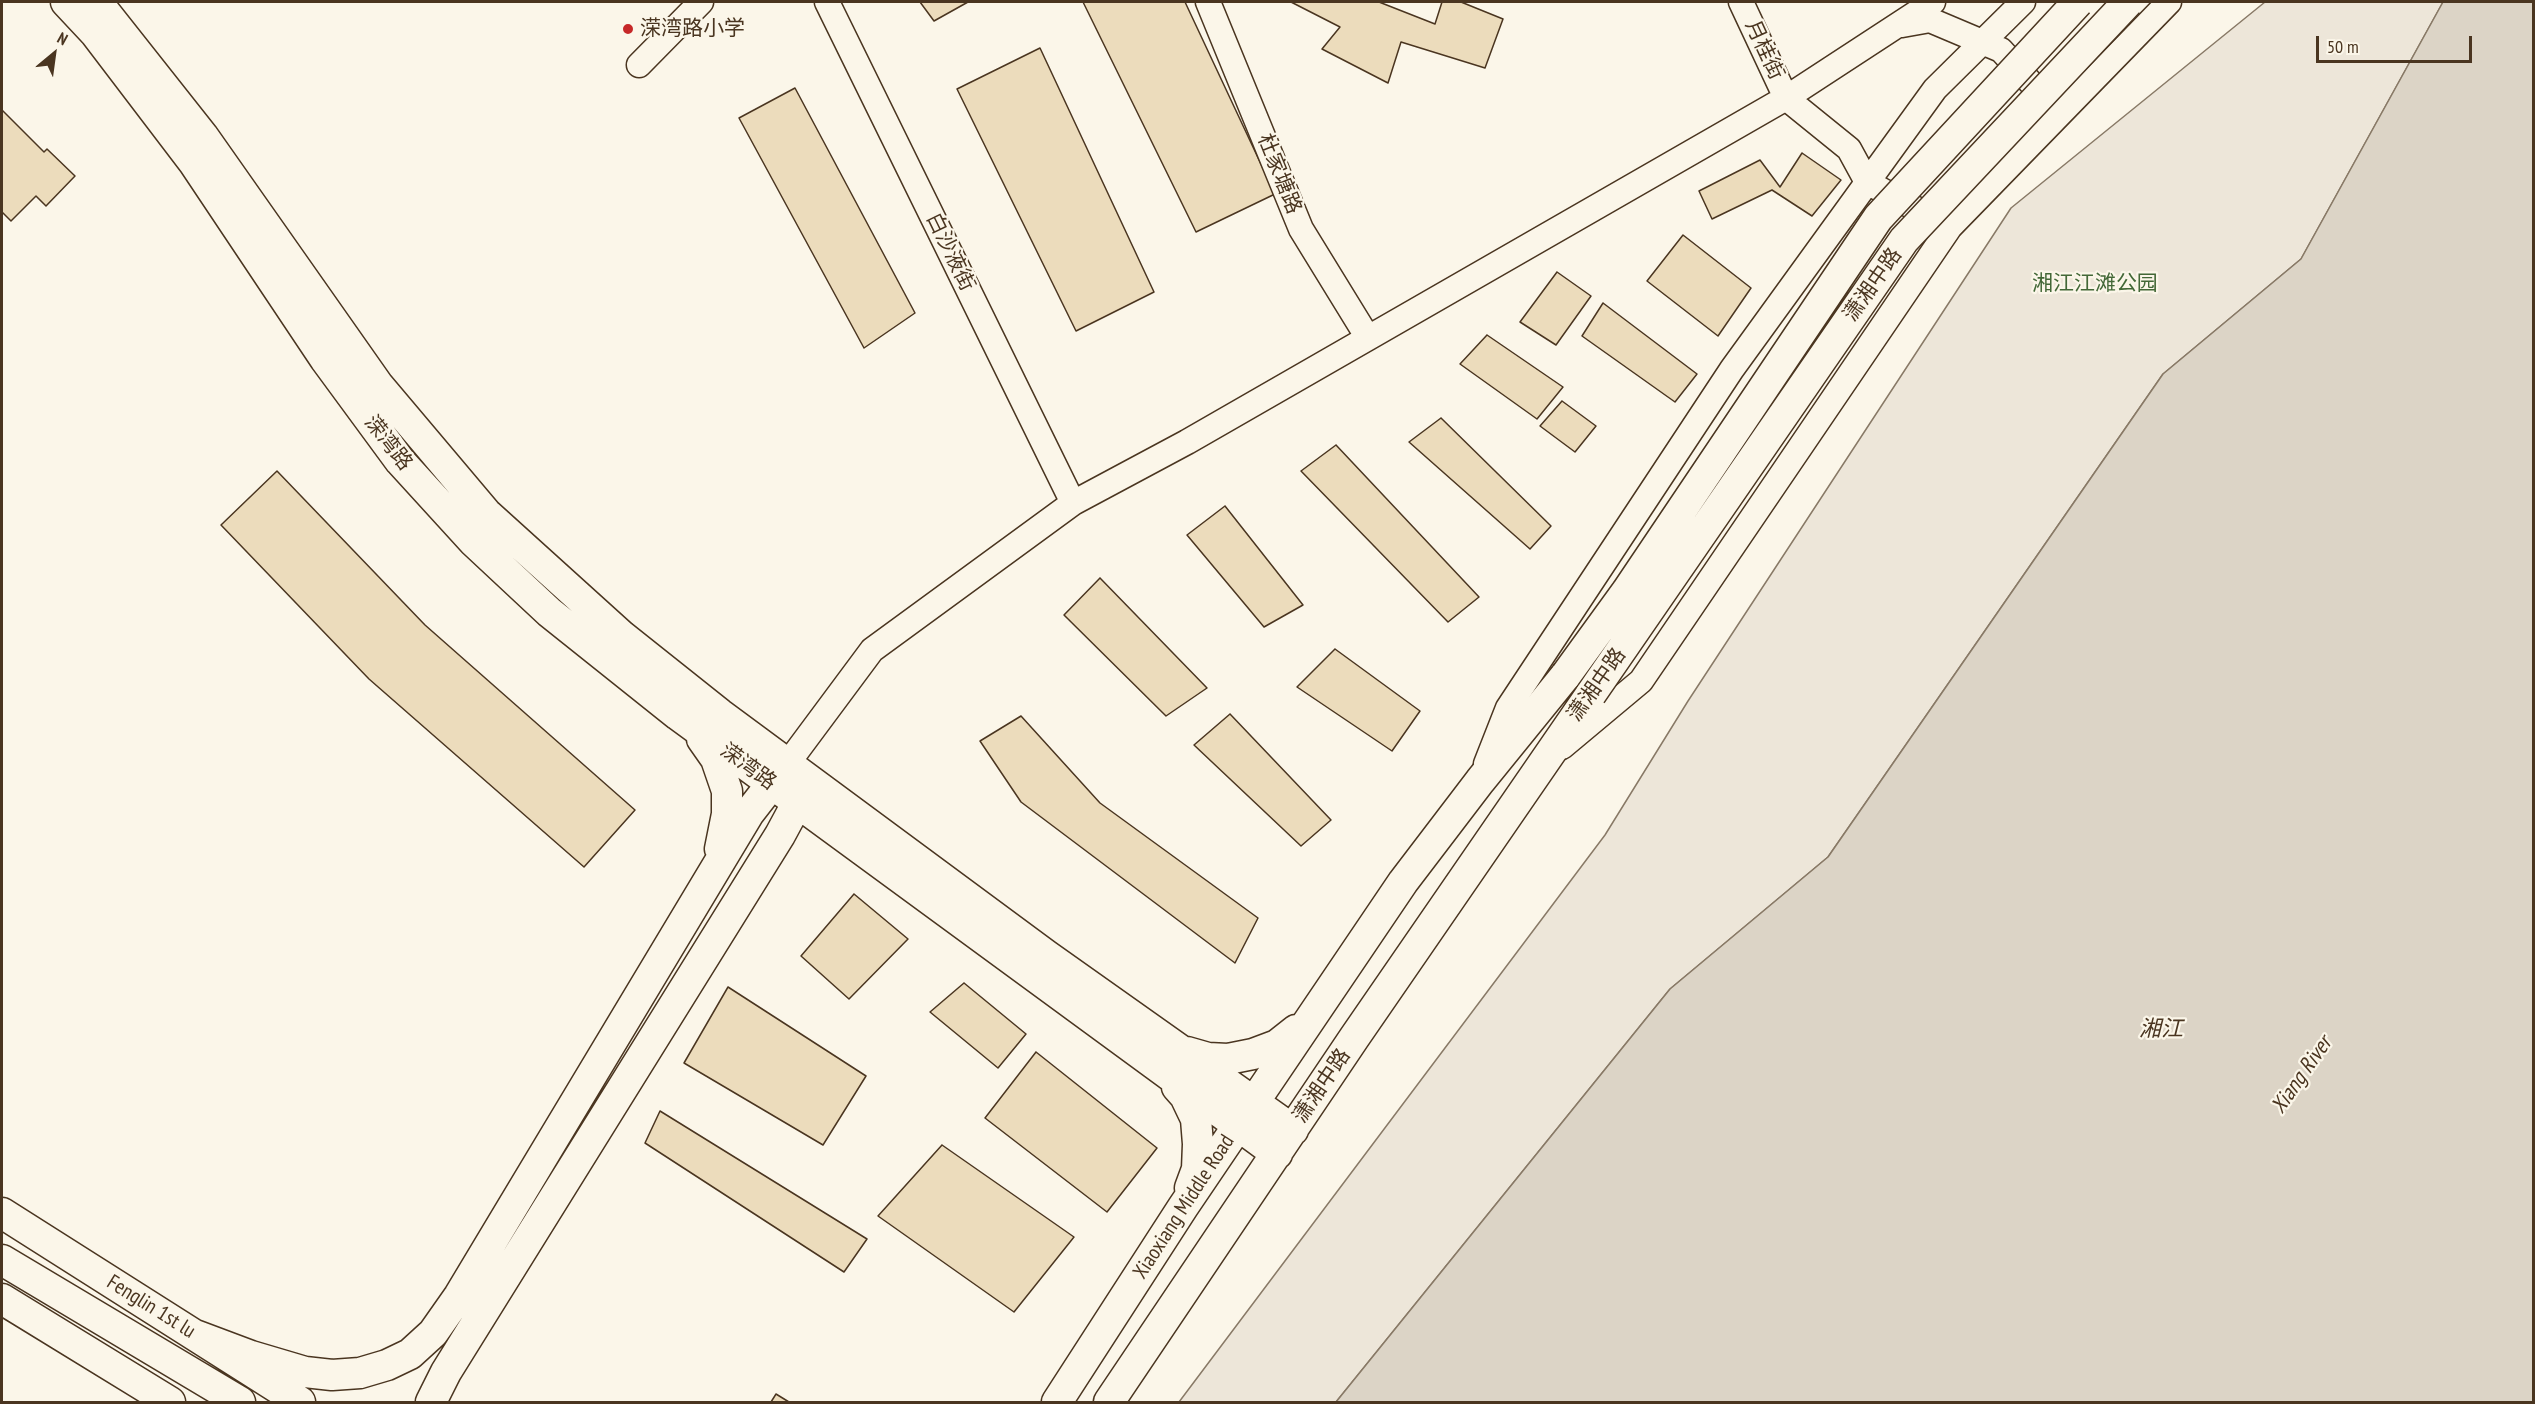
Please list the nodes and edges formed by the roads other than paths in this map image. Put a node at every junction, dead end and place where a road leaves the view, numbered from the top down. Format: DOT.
graph roads {
  1 [pos="66,2"];
  2 [pos="97,2"];
  3 [pos="701,2"];
  4 [pos="827,2"];
  5 [pos="1208,2"];
  6 [pos="1741,2"];
  7 [pos="1933,2"];
  8 [pos="2023,2"];
  9 [pos="2078,2"];
  10 [pos="2128,2"];
  11 [pos="2169,2"];
  12 [pos="1896,26"];
  13 [pos="1982,42"];
  14 [pos="639,65"];
  15 [pos="1786,98"];
  16 [pos="2059,114"];
  17 [pos="1867,182"];
  18 [pos="1950,227"];
  19 [pos="1368,338"];
  20 [pos="1073,503"];
  21 [pos="678,715"];
  22 [pos="1544,762"];
  23 [pos="1480,781"];
  24 [pos="792,782"];
  25 [pos="857,847"];
  26 [pos="760,867"];
  27 [pos="714,872"];
  28 [pos="1313,1013"];
  29 [pos="1163,1054"];
  30 [pos="1246,1114"];
  31 [pos="1285,1142"];
  32 [pos="1183,1207"];
  33 [pos="2,1213"];
  34 [pos="2,1260"];
  35 [pos="2,1299"];
  36 [pos="195,1335"];
  37 [pos="462,1347"];
  38 [pos="170,1402"];
  39 [pos="240,1402"];
  40 [pos="300,1402"];
  41 [pos="431,1402"];
  42 [pos="455,1402"];
  43 [pos="1057,1402"];
  44 [pos="1109,1402"];
  1 -- 21 [label="main road, 溁湾路"];
  2 -- 24 [label="main road"];
  3 -- 14 [label="street"];
  4 -- 20 [label="street, 白沙液街"];
  5 -- 19 [label="street, 杜家塘路"];
  6 -- 15 [label="street, 月桂街"];
  7 -- 12 [label="street"];
  8 -- 13 [label="street"];
  9 -- 23 [label="main road, 潇湘中路, bridge"];
  10 -- 22 [label="main road, 潇湘中路, bridge"];
  11 -- 16 [label="street"];
  12 -- 13 [label="street"];
  12 -- 15 [label="street"];
  13 -- 16 [label="street"];
  13 -- 17 [label="street"];
  15 -- 17 [label="street"];
  15 -- 19 [label="street"];
  16 -- 18 [label="street"];
  17 -- 18 [label="street"];
  17 -- 23 [label="street"];
  18 -- 22 [label="street"];
  19 -- 20 [label="street"];
  20 -- 24 [label="street"];
  21 -- 24 [label="main road, 溁湾路"];
  21 -- 27 [label="main road"];
  22 -- 31 [label="main road, 潇湘中路"];
  23 -- 28 [label="main road, 潇湘中路"];
  24 -- 25 [label="main road"];
  24 -- 26 [label="main road"];
  24 -- 27 [label="main road"];
  24 -- 29 [label="main road"];
  25 -- 26 [label="main road"];
  25 -- 29 [label="main road"];
  26 -- 37 [label="main road"];
  27 -- 36 [label="main road"];
  28 -- 29 [label="main road"];
  28 -- 30 [label="main road, Xiaoxiang Middle Road"];
  29 -- 30 [label="main road"];
  29 -- 32 [label="main road"];
  30 -- 31 [label="main road"];
  30 -- 32 [label="main road, Xiaoxiang Middle Road"];
  31 -- 44 [label="main road, 潇湘中路"];
  32 -- 43 [label="main road, Xiaoxiang Middle Road"];
  33 -- 36 [label="main road, Fenglin 1st lu"];
  34 -- 39 [label="main road, Fenglin 1st lu"];
  35 -- 38 [label="main road"];
  36 -- 40 [label="main road, Fenglin 1st lu"];
  37 -- 41 [label="main road"];
  37 -- 42 [label="main road"];
}
